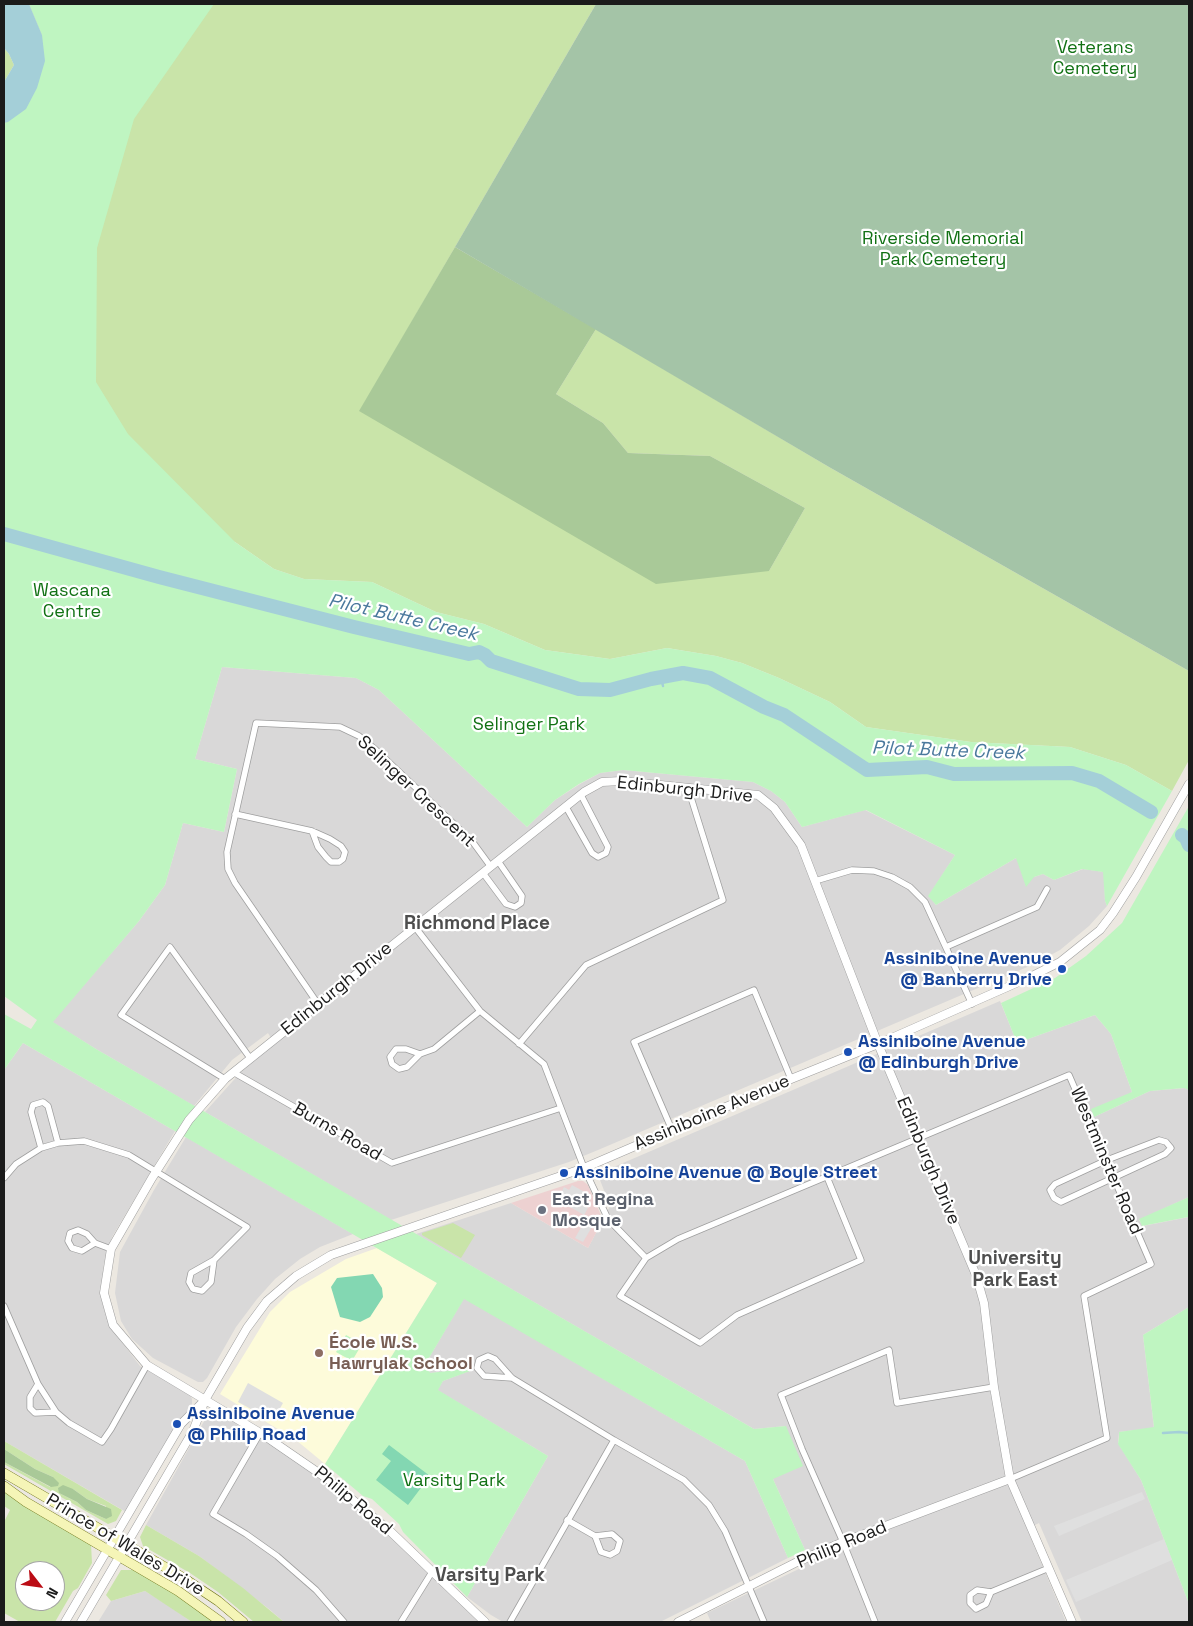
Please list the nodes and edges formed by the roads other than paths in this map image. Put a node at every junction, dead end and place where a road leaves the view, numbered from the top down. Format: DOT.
graph roads {
  1 [pos="1189,784"];
  2 [pos="688,788"];
  3 [pos="580,795"];
  4 [pos="566,807"];
  5 [pos="236,814"];
  6 [pos="312,831"];
  7 [pos="498,861"];
  8 [pos="491,867"];
  9 [pos="483,873"];
  10 [pos="815,881"];
  11 [pos="1047,889"];
  12 [pos="415,927"];
  13 [pos="946,947"];
  14 [pos="318,1004"];
  15 [pos="972,1004"];
  16 [pos="480,1011"];
  17 [pos="519,1044"];
  18 [pos="878,1044"];
  19 [pos="420,1054"];
  20 [pos="250,1058"];
  21 [pos="233,1072"];
  22 [pos="225,1078"];
  23 [pos="791,1079"];
  24 [pos="561,1108"];
  25 [pos="672,1130"];
  26 [pos="918,1138"];
  27 [pos="58,1143"];
  28 [pos="41,1148"];
  29 [pos="1107,1160"];
  30 [pos="584,1168"];
  31 [pos="157,1171"];
  32 [pos="827,1177"];
  33 [pos="1113,1177"];
  34 [pos="4,1178"];
  35 [pos="95,1243"];
  36 [pos="111,1249"];
  37 [pos="646,1258"];
  38 [pos="214,1260"];
  39 [pos="4,1310"];
  40 [pos="147,1365"];
  41 [pos="512,1378"];
  42 [pos="38,1384"];
  43 [pos="994,1387"];
  44 [pos="205,1400"];
  45 [pos="56,1412"];
  46 [pos="260,1433"];
  47 [pos="614,1440"];
  48 [pos="4,1473"];
  49 [pos="1010,1479"];
  50 [pos="4,1486"];
  51 [pos="567,1520"];
  52 [pos="594,1536"];
  53 [pos="114,1537"];
  54 [pos="843,1542"];
  55 [pos="127,1544"];
  56 [pos="107,1549"];
  57 [pos="119,1556"];
  58 [pos="1049,1568"];
  59 [pos="432,1572"];
  60 [pos="749,1586"];
  61 [pos="991,1592"];
  62 [pos="65,1622"];
  63 [pos="81,1622"];
  64 [pos="221,1622"];
  65 [pos="243,1622"];
  66 [pos="344,1622"];
  67 [pos="401,1622"];
  68 [pos="485,1622"];
  69 [pos="510,1622"];
  70 [pos="678,1622"];
  71 [pos="764,1622"];
  72 [pos="875,1622"];
  73 [pos="1072,1622"];
  1 -- 15 [label="street, Assiniboine Avenue"];
  2 -- 3 [label="street, Edinburgh Drive"];
  2 -- 10 [label="street, Edinburgh Drive"];
  2 -- 17 [label="street"];
  3 -- 4 [label="street, Edinburgh Drive"];
  3 -- 4 [label="street"];
  4 -- 7 [label="street, Edinburgh Drive"];
  5 -- 6 [label="street"];
  5 -- 8 [label="street, Selinger Crescent"];
  5 -- 14 [label="street, Selinger Crescent"];
  6 -- 6 [label="street"];
  7 -- 8 [label="street, Edinburgh Drive"];
  7 -- 9 [label="street"];
  8 -- 9 [label="street, Edinburgh Drive"];
  9 -- 12 [label="street, Edinburgh Drive"];
  10 -- 13 [label="street"];
  10 -- 18 [label="street, Edinburgh Drive"];
  11 -- 13 [label="street"];
  12 -- 14 [label="street, Edinburgh Drive"];
  12 -- 16 [label="street"];
  13 -- 15 [label="street"];
  14 -- 20 [label="street, Edinburgh Drive"];
  15 -- 18 [label="street, Assiniboine Avenue"];
  16 -- 17 [label="street"];
  16 -- 19 [label="street"];
  17 -- 24 [label="street"];
  18 -- 23 [label="street, Assiniboine Avenue"];
  18 -- 26 [label="street, Edinburgh Drive"];
  19 -- 19 [label="street"];
  20 -- 21 [label="street, Edinburgh Drive"];
  20 -- 22 [label="street"];
  21 -- 22 [label="street, Edinburgh Drive"];
  21 -- 24 [label="street, Burns Road"];
  22 -- 31 [label="street, Edinburgh Drive"];
  23 -- 25 [label="street, Assiniboine Avenue"];
  23 -- 25 [label="street"];
  24 -- 30 [label="street"];
  25 -- 30 [label="street, Assiniboine Avenue"];
  26 -- 29 [label="street, Westminster Road"];
  26 -- 32 [label="street, Westminster Road"];
  26 -- 43 [label="street, Edinburgh Drive"];
  27 -- 28 [label="street"];
  27 -- 28 [label="street"];
  27 -- 31 [label="street"];
  28 -- 34 [label="street"];
  29 -- 33 [label="street, Westminster Road"];
  29 -- 33 [label="street"];
  29 -- 33 [label="street"];
  30 -- 37 [label="street"];
  30 -- 44 [label="street, Assiniboine Avenue"];
  31 -- 36 [label="street, Edinburgh Drive"];
  31 -- 38 [label="street"];
  32 -- 37 [label="street, Westminster Road"];
  32 -- 37 [label="street"];
  33 -- 49 [label="street, Westminster Road"];
  35 -- 35 [label="street"];
  35 -- 36 [label="street"];
  36 -- 40 [label="street, Edinburgh Drive"];
  38 -- 38 [label="street"];
  39 -- 42 [label="street"];
  40 -- 44 [label="street, Edinburgh Drive"];
  40 -- 45 [label="street"];
  41 -- 41 [label="street"];
  41 -- 47 [label="street"];
  42 -- 45 [label="street"];
  42 -- 45 [label="street"];
  43 -- 49 [label="street, Edinburgh Drive"];
  43 -- 54 [label="street"];
  44 -- 46 [label="street, Philip Road"];
  44 -- 53 [label="street, Assiniboine Avenue"];
  44 -- 55 [label="street, Assiniboine Avenue"];
  46 -- 59 [label="street, Philip Road"];
  46 -- 66 [label="street"];
  47 -- 51 [label="street"];
  47 -- 60 [label="street"];
  48 -- 53 [label="main road, Prince of Wales Drive"];
  49 -- 54 [label="street, Philip Road"];
  49 -- 58 [label="street, Edinburgh Drive"];
  50 -- 56 [label="main road, Prince of Wales Drive"];
  51 -- 52 [label="street"];
  51 -- 69 [label="street"];
  52 -- 52 [label="street"];
  53 -- 55 [label="main road, Prince of Wales Drive"];
  53 -- 56 [label="street, Assiniboine Avenue"];
  54 -- 60 [label="street, Philip Road"];
  54 -- 72 [label="street"];
  55 -- 57 [label="street, Assiniboine Avenue"];
  55 -- 65 [label="main road, Prince of Wales Drive"];
  56 -- 57 [label="main road, Prince of Wales Drive"];
  56 -- 62 [label="street, Assiniboine Avenue"];
  57 -- 63 [label="street, Assiniboine Avenue"];
  57 -- 64 [label="main road, Prince of Wales Drive"];
  58 -- 61 [label="street"];
  58 -- 73 [label="street, Edinburgh Drive"];
  59 -- 67 [label="street"];
  59 -- 68 [label="street, Philip Road"];
  60 -- 70 [label="street, Philip Road"];
  60 -- 71 [label="street"];
}
